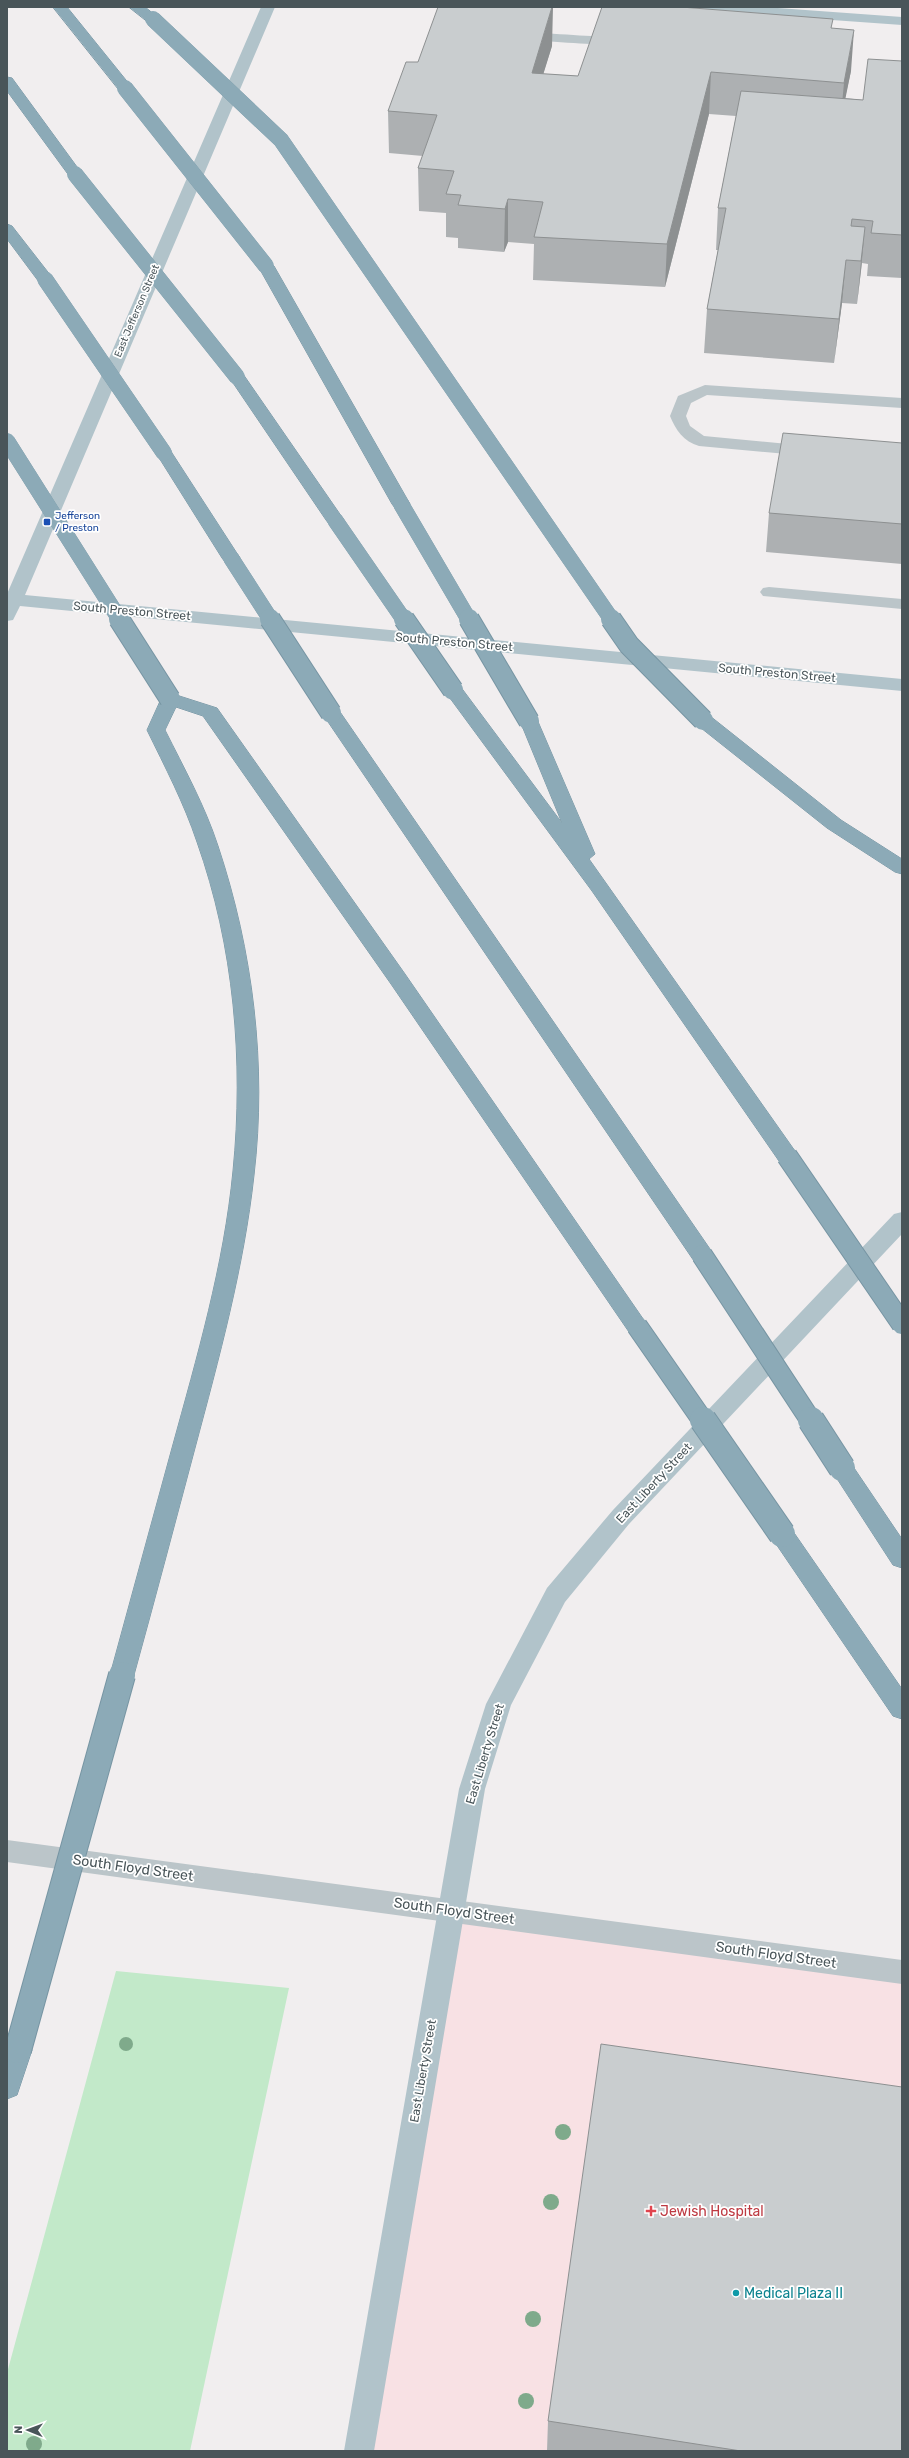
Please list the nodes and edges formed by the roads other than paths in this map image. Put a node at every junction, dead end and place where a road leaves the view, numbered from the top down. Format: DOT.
graph roads {
  1 [pos="60,7"];
  2 [pos="136,7"];
  3 [pos="268,7"];
  4 [pos="476,7"];
  5 [pos="705,7"];
  6 [pos="734,8"];
  7 [pos="818,15"];
  8 [pos="902,21"];
  9 [pos="802,28"];
  10 [pos="604,41"];
  11 [pos="7,81"];
  12 [pos="7,229"];
  13 [pos="902,403"];
  14 [pos="7,441"];
  15 [pos="824,452"];
  16 [pos="769,592"];
  17 [pos="902,604"];
  18 [pos="9,605"];
  19 [pos="902,684"];
  20 [pos="170,699"];
  21 [pos="902,868"];
  22 [pos="599,886"];
  23 [pos="902,1220"];
  24 [pos="902,1324"];
  25 [pos="902,1558"];
  26 [pos="902,1709"];
  27 [pos="7,1851"];
  28 [pos="450,1911"];
  29 [pos="902,1972"];
  30 [pos="7,2086"];
  31 [pos="359,2451"];
  1 -- 22 [label="highway, bridge"];
  2 -- 21 [label="highway, bridge"];
  3 -- 18 [label="main road, East Jefferson Street"];
  4 -- 10 [label="street"];
  5 -- 6 [label="main road"];
  6 -- 7 [label="main road"];
  7 -- 8 [label="main road"];
  7 -- 9 [label="street"];
  11 -- 22 [label="highway, bridge"];
  12 -- 25 [label="highway, bridge"];
  13 -- 15 [label="street"];
  14 -- 20 [label="highway, bridge"];
  16 -- 17 [label="street"];
  18 -- 19 [label="main road, South Preston Street"];
  20 -- 26 [label="highway, bridge"];
  20 -- 30 [label="highway, bridge"];
  22 -- 24 [label="highway, bridge"];
  23 -- 28 [label="main road, East Liberty Street"];
  27 -- 28 [label="street, South Floyd Street"];
  28 -- 29 [label="street, South Floyd Street"];
  28 -- 31 [label="main road, East Liberty Street"];
}
